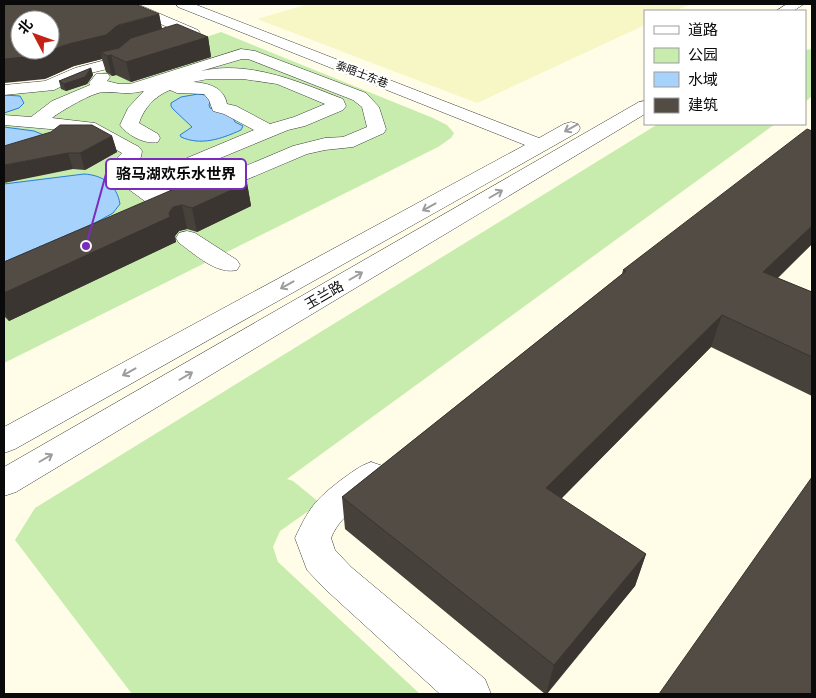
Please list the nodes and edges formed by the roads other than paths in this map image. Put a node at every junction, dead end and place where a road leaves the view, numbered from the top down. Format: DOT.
graph roads {
  1 [pos="126,4"];
  2 [pos="183,4"];
  3 [pos="156,44"];
  4 [pos="129,52"];
  5 [pos="158,89"];
  6 [pos="644,89"];
  7 [pos="4,90"];
  8 [pos="644,107"];
  9 [pos="4,120"];
  10 [pos="36,122"];
  11 [pos="268,130"];
  12 [pos="151,138"];
  13 [pos="541,145"];
  14 [pos="171,203"];
  15 [pos="187,238"];
  16 [pos="228,265"];
  17 [pos="4,441"];
  18 [pos="392,459"];
  19 [pos="4,483"];
  20 [pos="470,694"];
  1 -- 3 [label="street"];
  2 -- 13 [label="street, 泰晤士东巷"];
  4 -- 7 [label="street"];
  5 -- 11 [label="street"];
  5 -- 11 [label="street"];
  5 -- 12 [label="street"];
  6 -- 13 [label="street, 玉兰路, one-way"];
  19 -- 8 [label="street, 玉兰路, one-way"];
  9 -- 10 [label="street"];
  10 -- 14 [label="street"];
  10 -- 14 [label="street"];
  11 -- 14 [label="street"];
  13 -- 17 [label="street, 玉兰路, one-way"];
  15 -- 16 [label="street"];
  18 -- 20 [label="street"];
}
